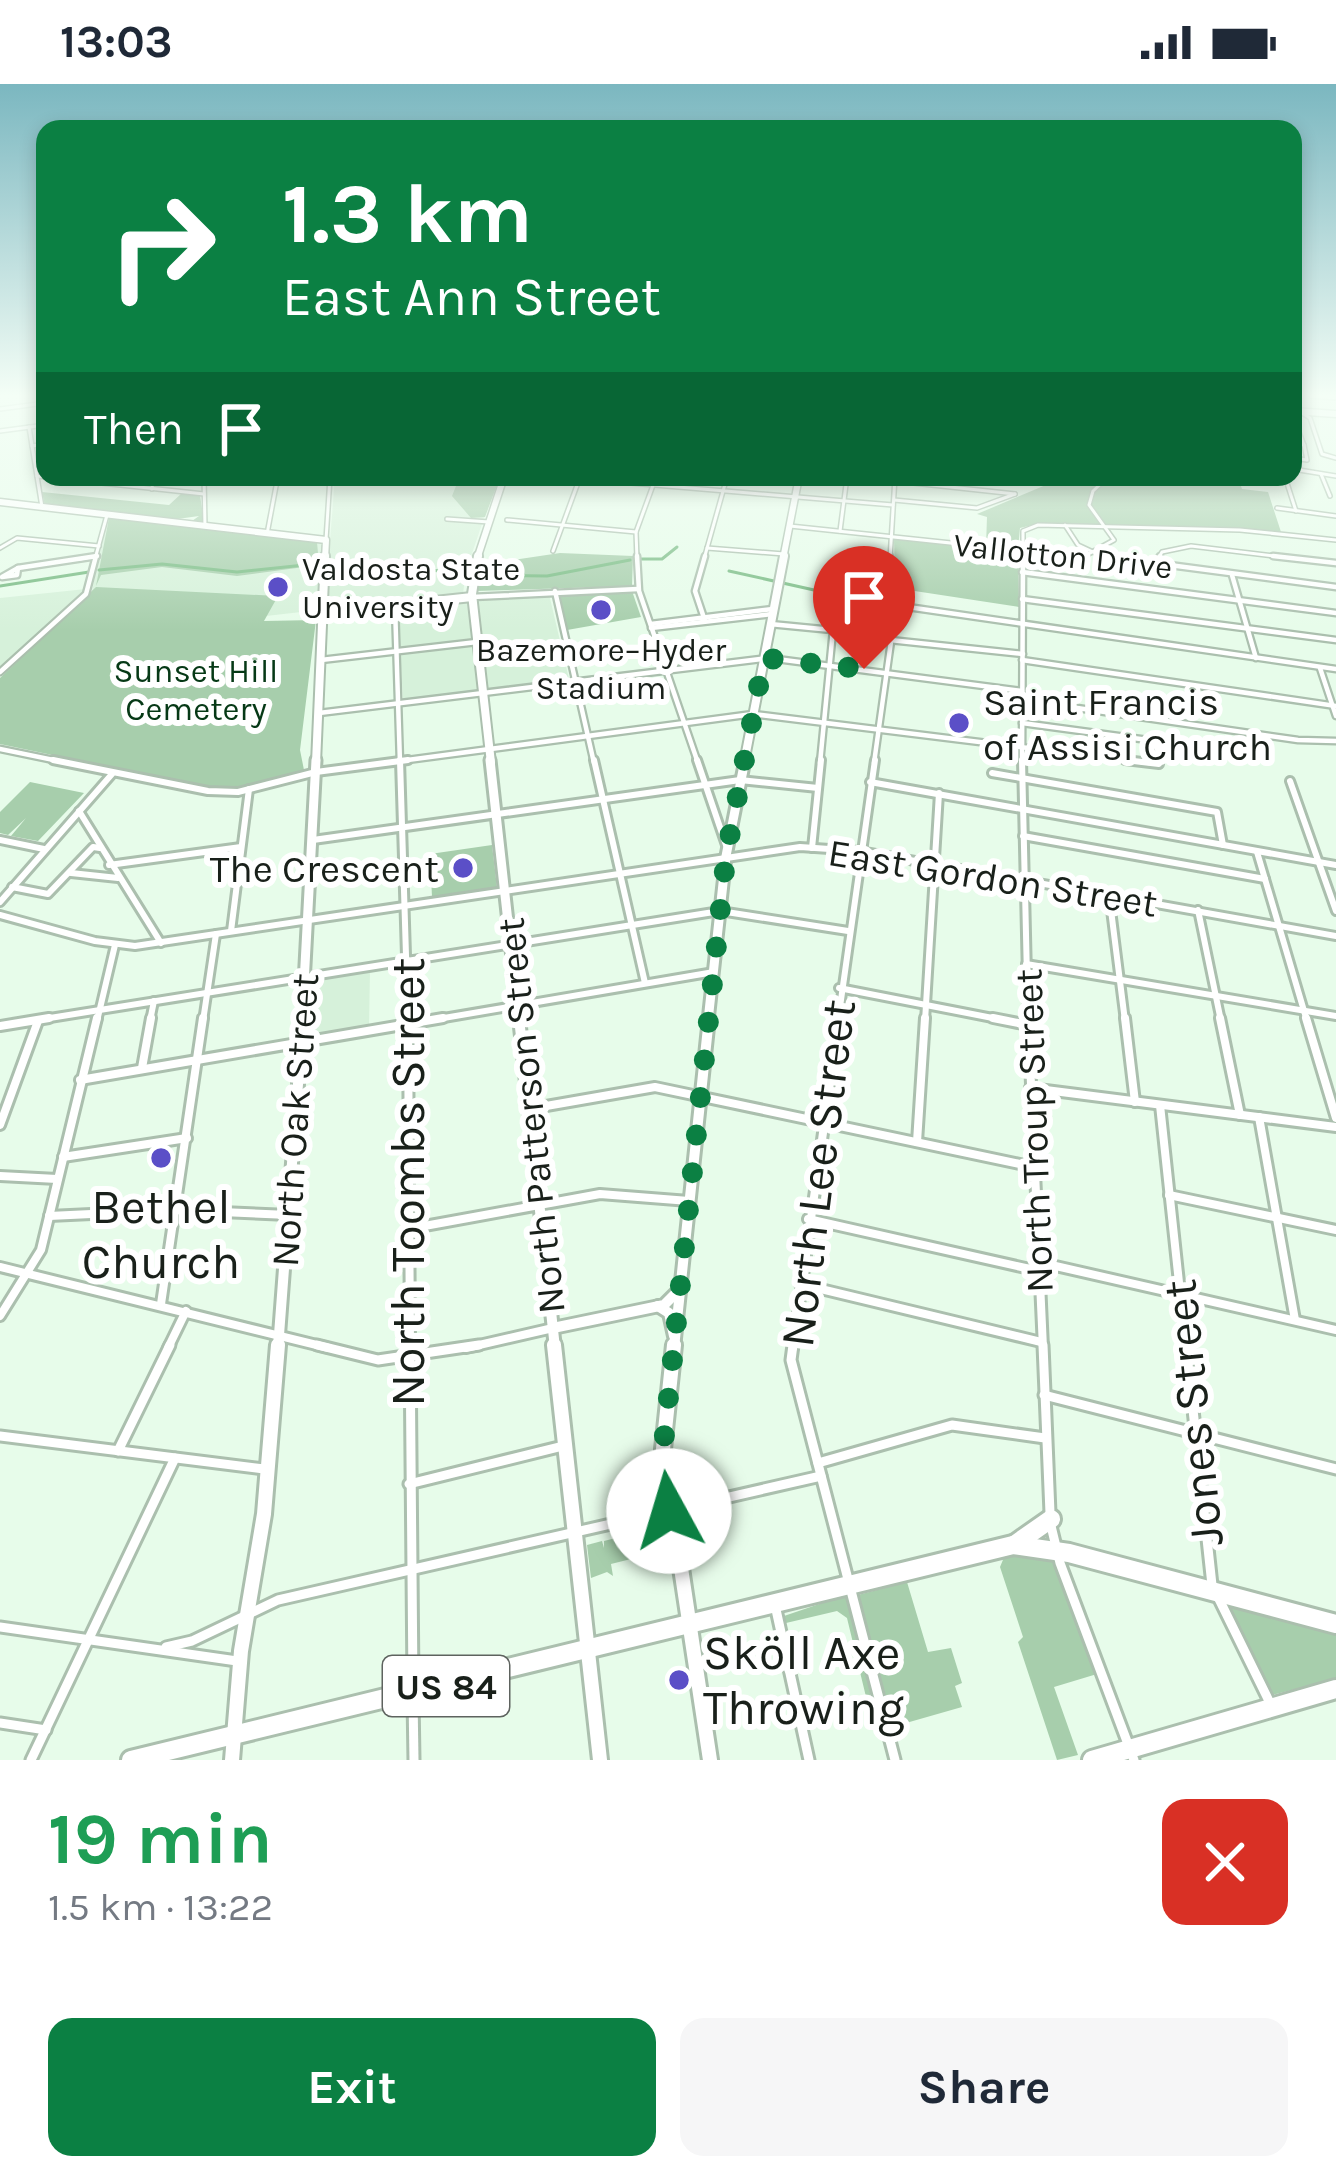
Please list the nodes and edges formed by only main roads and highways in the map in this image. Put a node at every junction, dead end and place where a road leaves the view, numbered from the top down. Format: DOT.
graph roads {
  1 [pos="501,486"];
  2 [pos="798,486"];
  3 [pos="0,502"];
  4 [pos="472,597"];
  5 [pos="322,613"];
  6 [pos="679,1286"];
  7 [pos="658,1306"];
  8 [pos="554,1328"];
  9 [pos="676,1342"];
  10 [pos="1051,1519"];
  11 [pos="1012,1545"];
  12 [pos="1336,1624"];
  13 [pos="688,1627"];
  14 [pos="588,1652"];
  15 [pos="1336,1689"];
  16 [pos="232,1749"];
  17 [pos="1132,1754"];
  18 [pos="131,1760"];
  19 [pos="600,1760"];
  20 [pos="710,1760"];
  21 [pos="1092,1760"];
  1 -- 4 [label="main road, North Patterson Street"];
  2 -- 6 [label="main road"];
  3 -- 5 [label="main road, North Oak Street"];
  4 -- 5 [label="main road"];
  4 -- 8 [label="main road, North Patterson Street"];
  5 -- 16 [label="main road, North Oak Street"];
  6 -- 7 [label="main road"];
  6 -- 9 [label="main road"];
  7 -- 8 [label="main road"];
  7 -- 9 [label="main road"];
  8 -- 14 [label="main road, North Patterson Street"];
  9 -- 13 [label="main road"];
  10 -- 11 [label="highway"];
  11 -- 12 [label="highway, US 84"];
  11 -- 13 [label="highway, US 84"];
  13 -- 14 [label="highway, US 84"];
  13 -- 20 [label="main road"];
  14 -- 16 [label="highway, US 84"];
  14 -- 19 [label="main road, North Patterson Street"];
  15 -- 17 [label="highway"];
  16 -- 18 [label="highway, US 84"];
  17 -- 21 [label="highway"];
}
